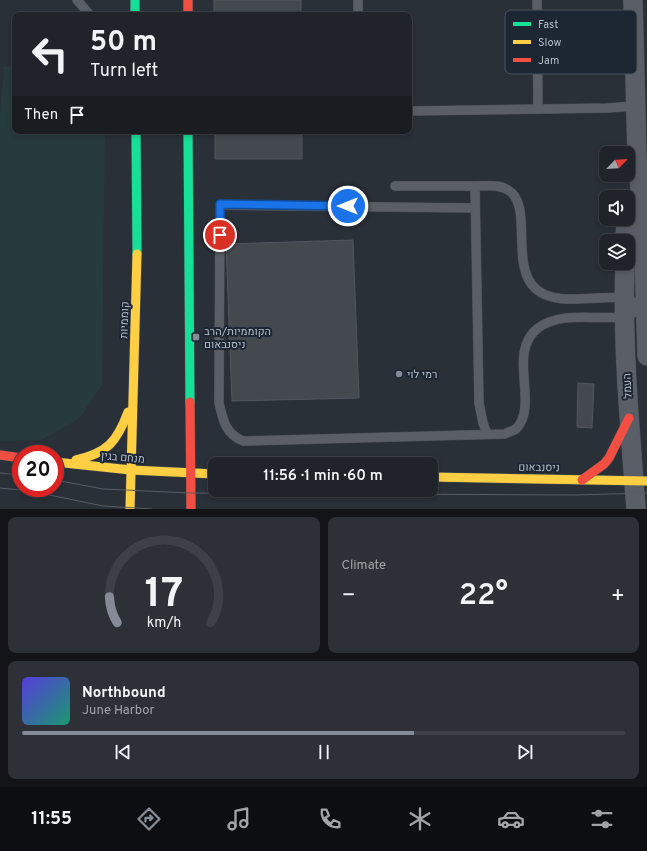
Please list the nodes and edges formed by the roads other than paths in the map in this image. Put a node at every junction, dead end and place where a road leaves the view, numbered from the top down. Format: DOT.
graph roads {
  1 [pos="77,0"];
  2 [pos="135,0"];
  3 [pos="188,0"];
  4 [pos="358,0"];
  5 [pos="537,0"];
  6 [pos="633,0"];
  7 [pos="537,10"];
  8 [pos="633,10"];
  9 [pos="87,12"];
  10 [pos="135,12"];
  11 [pos="188,12"];
  12 [pos="358,12"];
  13 [pos="538,74"];
  14 [pos="635,74"];
  15 [pos="636,106"];
  16 [pos="538,109"];
  17 [pos="412,110"];
  18 [pos="136,134"];
  19 [pos="188,134"];
  20 [pos="642,155"];
  21 [pos="395,186"];
  22 [pos="475,186"];
  23 [pos="633,190"];
  24 [pos="475,208"];
  25 [pos="625,270"];
  26 [pos="624,298"];
  27 [pos="644,308"];
  28 [pos="623,317"];
  29 [pos="647,356"];
  30 [pos="134,396"];
  31 [pos="629,418"];
  32 [pos="488,434"];
  33 [pos="0,455"];
  34 [pos="12,457"];
  35 [pos="64,461"];
  36 [pos="64,463"];
  37 [pos="131,470"];
  38 [pos="190,473"];
  39 [pos="208,474"];
  40 [pos="438,477"];
  41 [pos="582,480"];
  42 [pos="640,481"];
  43 [pos="130,509"];
  44 [pos="191,509"];
  45 [pos="636,509"];
  1 -- 9 [label="lane"];
  2 -- 10 [label="main road"];
  3 -- 11 [label="main road"];
  4 -- 12 [label="lane"];
  5 -- 7 [label="lane"];
  6 -- 8 [label="street"];
  13 -- 16 [label="lane"];
  14 -- 15 [label="street"];
  15 -- 16 [label="lane"];
  15 -- 20 [label="street"];
  16 -- 17 [label="lane"];
  18 -- 30 [label="main road, קוממיות"];
  19 -- 38 [label="main road"];
  20 -- 23 [label="street"];
  20 -- 27 [label="street"];
  21 -- 22 [label="lane"];
  22 -- 24 [label="lane"];
  22 -- 26 [label="lane"];
  24 -- 32 [label="lane"];
  24 -- 32 [label="lane"];
  25 -- 26 [label="street, העמל"];
  26 -- 27 [label="lane"];
  26 -- 28 [label="street, העמל"];
  27 -- 28 [label="lane"];
  27 -- 29 [label="street"];
  28 -- 31 [label="street, העמל"];
  28 -- 32 [label="lane"];
  30 -- 35 [label="main road"];
  30 -- 37 [label="main road, קוממיות"];
  31 -- 41 [label="main road"];
  31 -- 42 [label="street, העמל"];
  33 -- 34 [label="main road"];
  36 -- 37 [label="main road, מנחם בגין"];
  37 -- 38 [label="main road, מנחם בגין"];
  37 -- 43 [label="main road, קוממיות"];
  38 -- 39 [label="main road"];
  38 -- 44 [label="main road"];
  40 -- 41 [label="main road, ניסנבאום"];
  41 -- 42 [label="main road, ניסנבאום"];
  42 -- 45 [label="street, העמל"];
}
